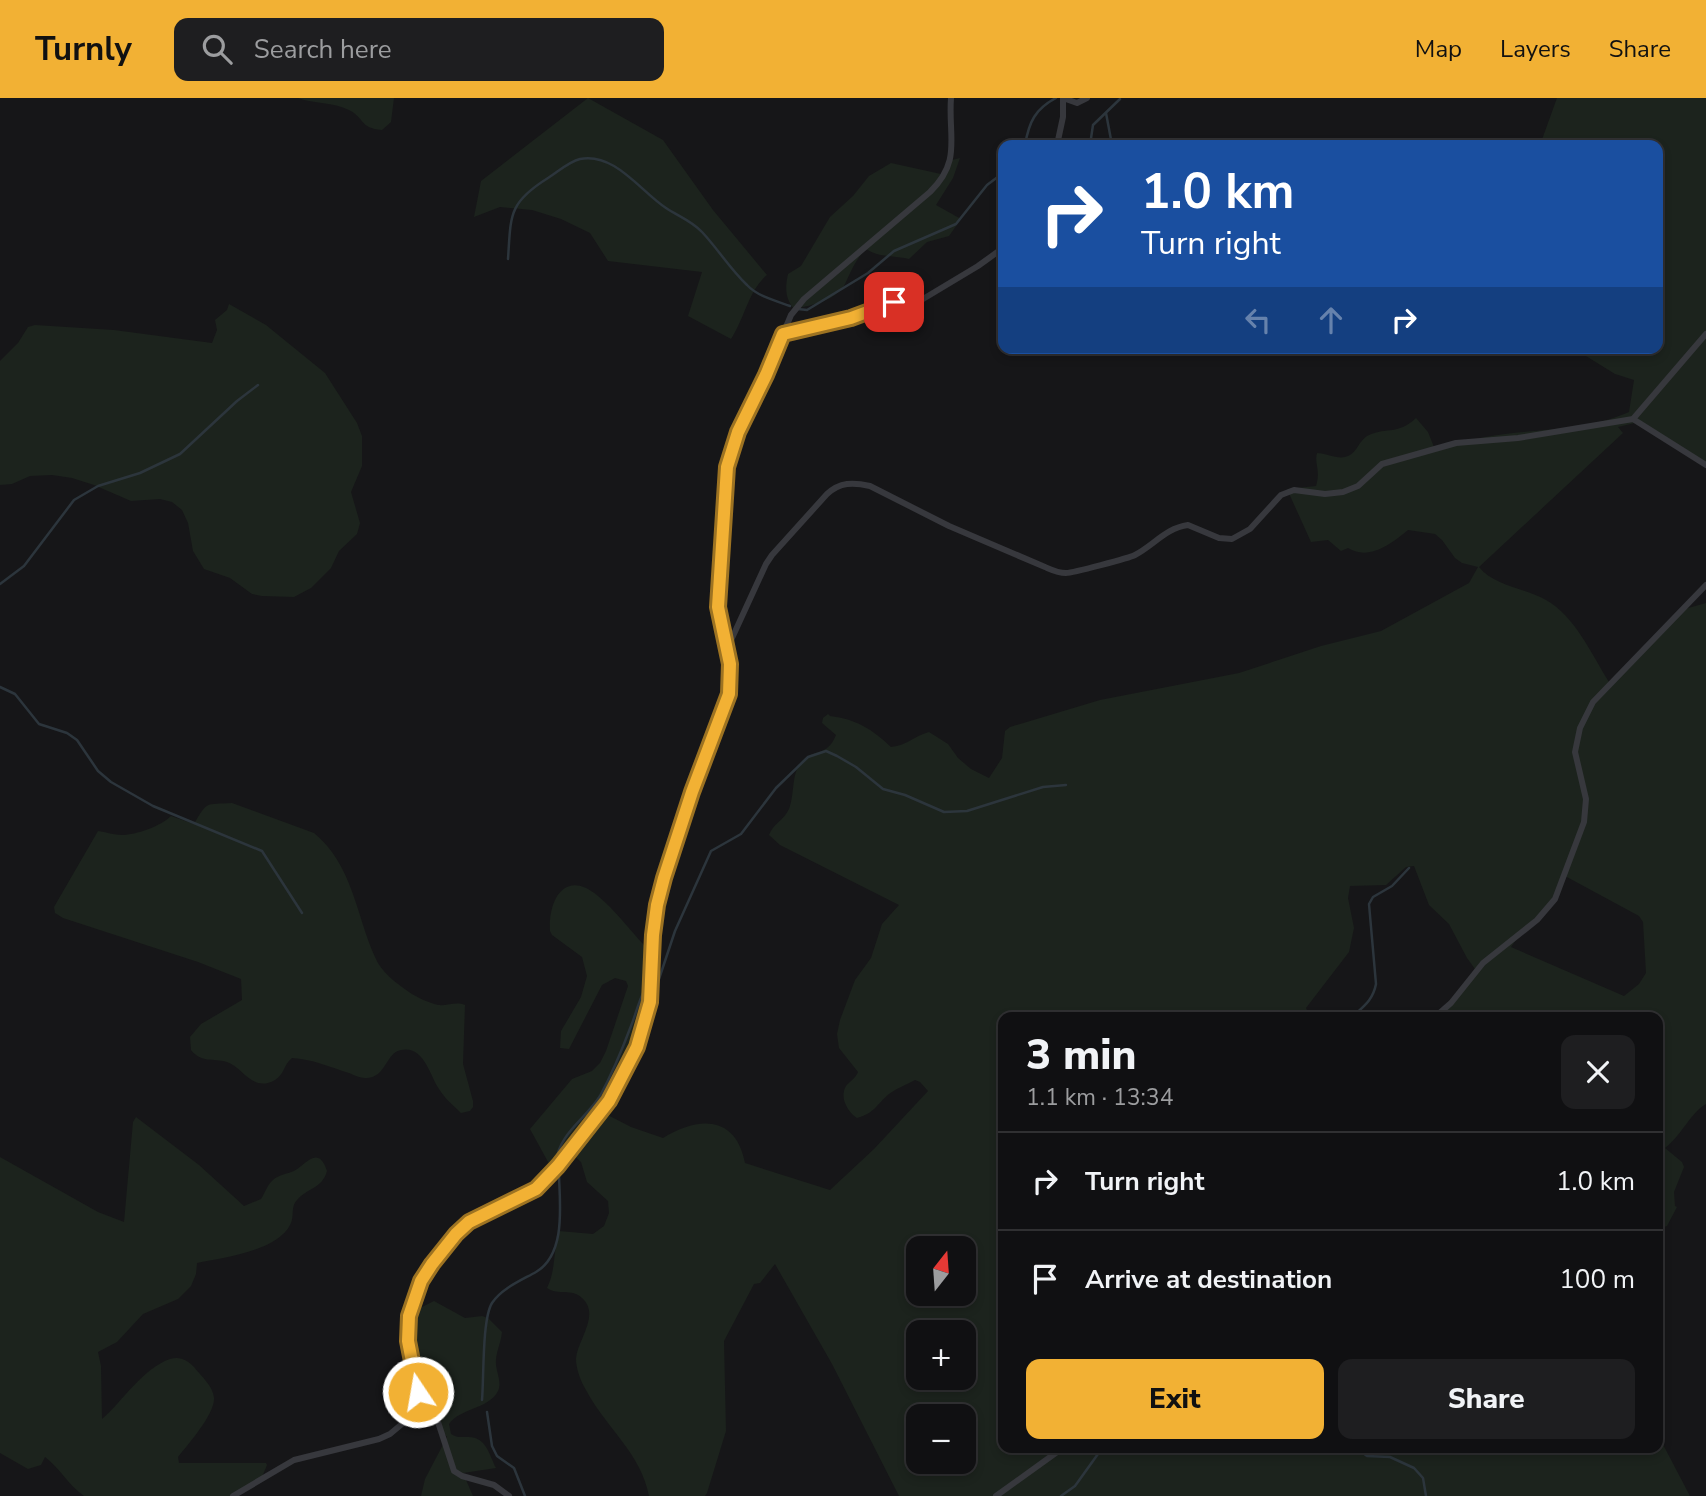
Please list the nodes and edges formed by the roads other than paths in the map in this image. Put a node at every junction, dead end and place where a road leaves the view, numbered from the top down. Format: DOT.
graph roads {
  1 [pos="951,98"];
  2 [pos="1063,98"];
  3 [pos="1087,98"];
  4 [pos="1058,140"];
  5 [pos="998,252"];
  6 [pos="783,334"];
  7 [pos="1706,334"];
  8 [pos="1633,419"];
  9 [pos="1706,464"];
  10 [pos="1706,585"];
  11 [pos="727,649"];
  12 [pos="1441,1012"];
  13 [pos="421,1408"];
  14 [pos="1056,1453"];
  15 [pos="233,1496"];
  16 [pos="509,1496"];
  17 [pos="996,1496"];
  1 -- 6 [label="street"];
  2 -- 3 [label="street"];
  2 -- 4 [label="street"];
  5 -- 6 [label="street"];
  6 -- 11 [label="street"];
  7 -- 8 [label="street"];
  8 -- 9 [label="street"];
  8 -- 11 [label="street"];
  10 -- 12 [label="street"];
  11 -- 13 [label="street"];
  13 -- 15 [label="street"];
  13 -- 16 [label="street"];
  14 -- 17 [label="street"];
}
